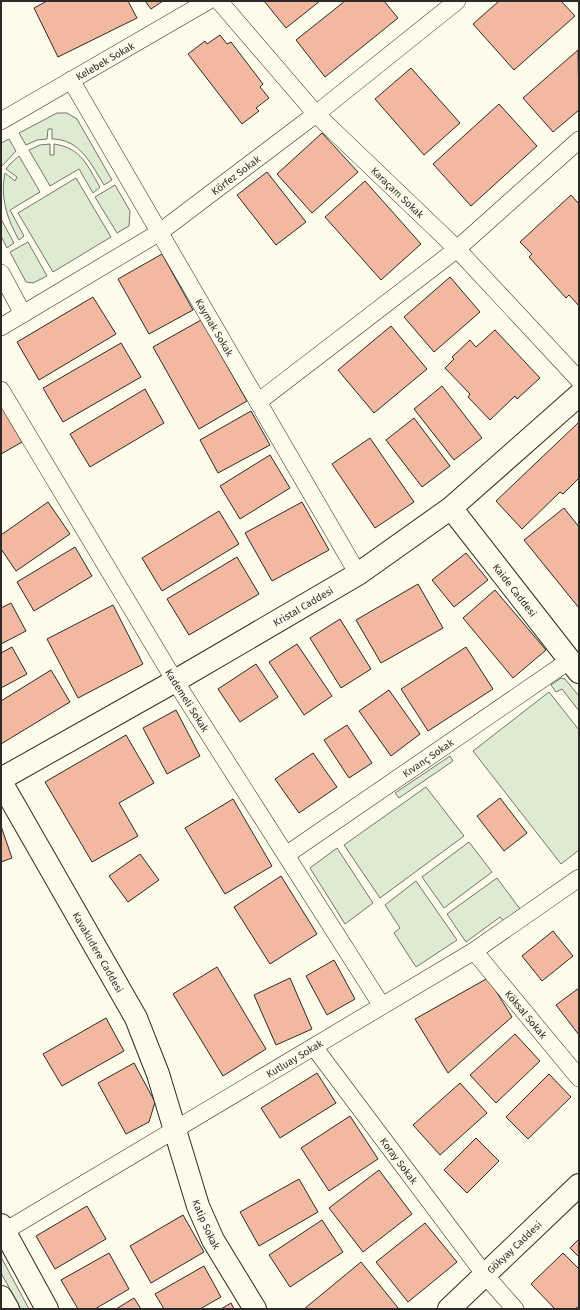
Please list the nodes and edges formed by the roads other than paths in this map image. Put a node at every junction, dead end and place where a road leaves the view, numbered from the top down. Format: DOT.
graph roads {
  1 [pos="208,1"];
  2 [pos="219,1"];
  3 [pos="457,1"];
  4 [pos="71,80"];
  5 [pos="316,114"];
  6 [pos="1,120"];
  7 [pos="579,140"];
  8 [pos="160,232"];
  9 [pos="458,249"];
  10 [pos="1,273"];
  11 [pos="23,314"];
  12 [pos="1,327"];
  13 [pos="579,380"];
  14 [pos="1,390"];
  15 [pos="579,395"];
  16 [pos="258,402"];
  17 [pos="451,508"];
  18 [pos="358,574"];
  19 [pos="575,666"];
  20 [pos="176,681"];
  21 [pos="1,779"];
  22 [pos="1,782"];
  23 [pos="286,855"];
  24 [pos="579,878"];
  25 [pos="474,951"];
  26 [pos="382,1006"];
  27 [pos="314,1047"];
  28 [pos="579,1078"];
  29 [pos="176,1130"];
  30 [pos="579,1185"];
  31 [pos="3,1228"];
  32 [pos="485,1275"];
  33 [pos="1,1297"];
  34 [pos="8,1309"];
  35 [pos="47,1309"];
  36 [pos="255,1309"];
  37 [pos="449,1309"];
  38 [pos="515,1309"];
  1 -- 4 [label="street, Kelebek Sokak"];
  2 -- 5 [label="street, Karaçam Sokak"];
  3 -- 5 [label="street, Körfez Sokak"];
  4 -- 6 [label="street, Kelebek Sokak"];
  4 -- 8 [label="street, Kaymak Sokak"];
  5 -- 8 [label="street, Körfez Sokak"];
  5 -- 9 [label="street, Karaçam Sokak"];
  7 -- 9 [label="street"];
  8 -- 11 [label="street, Körfez Sokak"];
  8 -- 16 [label="street, Kaymak Sokak"];
  9 -- 13 [label="street, Karaçam Sokak"];
  9 -- 16 [label="street"];
  10 -- 11 [label="street"];
  11 -- 12 [label="street, Körfez Sokak"];
  14 -- 20 [label="street, Kademeli Sokak"];
  15 -- 17 [label="street, Kristal Caddesi"];
  16 -- 18 [label="street, Kaymak Sokak"];
  17 -- 18 [label="street, Kristal Caddesi"];
  17 -- 19 [label="street, Kaide Caddesi"];
  18 -- 20 [label="street, Kristal Caddesi"];
  19 -- 23 [label="street, Kıvanç Sokak"];
  20 -- 21 [label="street, Kristal Caddesi"];
  20 -- 23 [label="street, Kademeli Sokak"];
  22 -- 29 [label="street, Kavaklıdere Caddesi"];
  23 -- 26 [label="street, Kademeli Sokak"];
  24 -- 25 [label="street, Kutluay Sokak"];
  25 -- 26 [label="street, Kutluay Sokak"];
  25 -- 28 [label="street, Köksal Sokak"];
  26 -- 27 [label="street, Kutluay Sokak"];
  27 -- 29 [label="street, Kutluay Sokak"];
  27 -- 32 [label="street, Koray Sokak"];
  29 -- 31 [label="street, Kutluay Sokak"];
  29 -- 36 [label="street, Katip Sokak"];
  30 -- 32 [label="street, Gökyay Caddesi"];
  31 -- 35 [label="street"];
  32 -- 37 [label="street, Gökyay Caddesi"];
  32 -- 38 [label="street, Koray Sokak"];
  33 -- 34 [label="street"];
}
